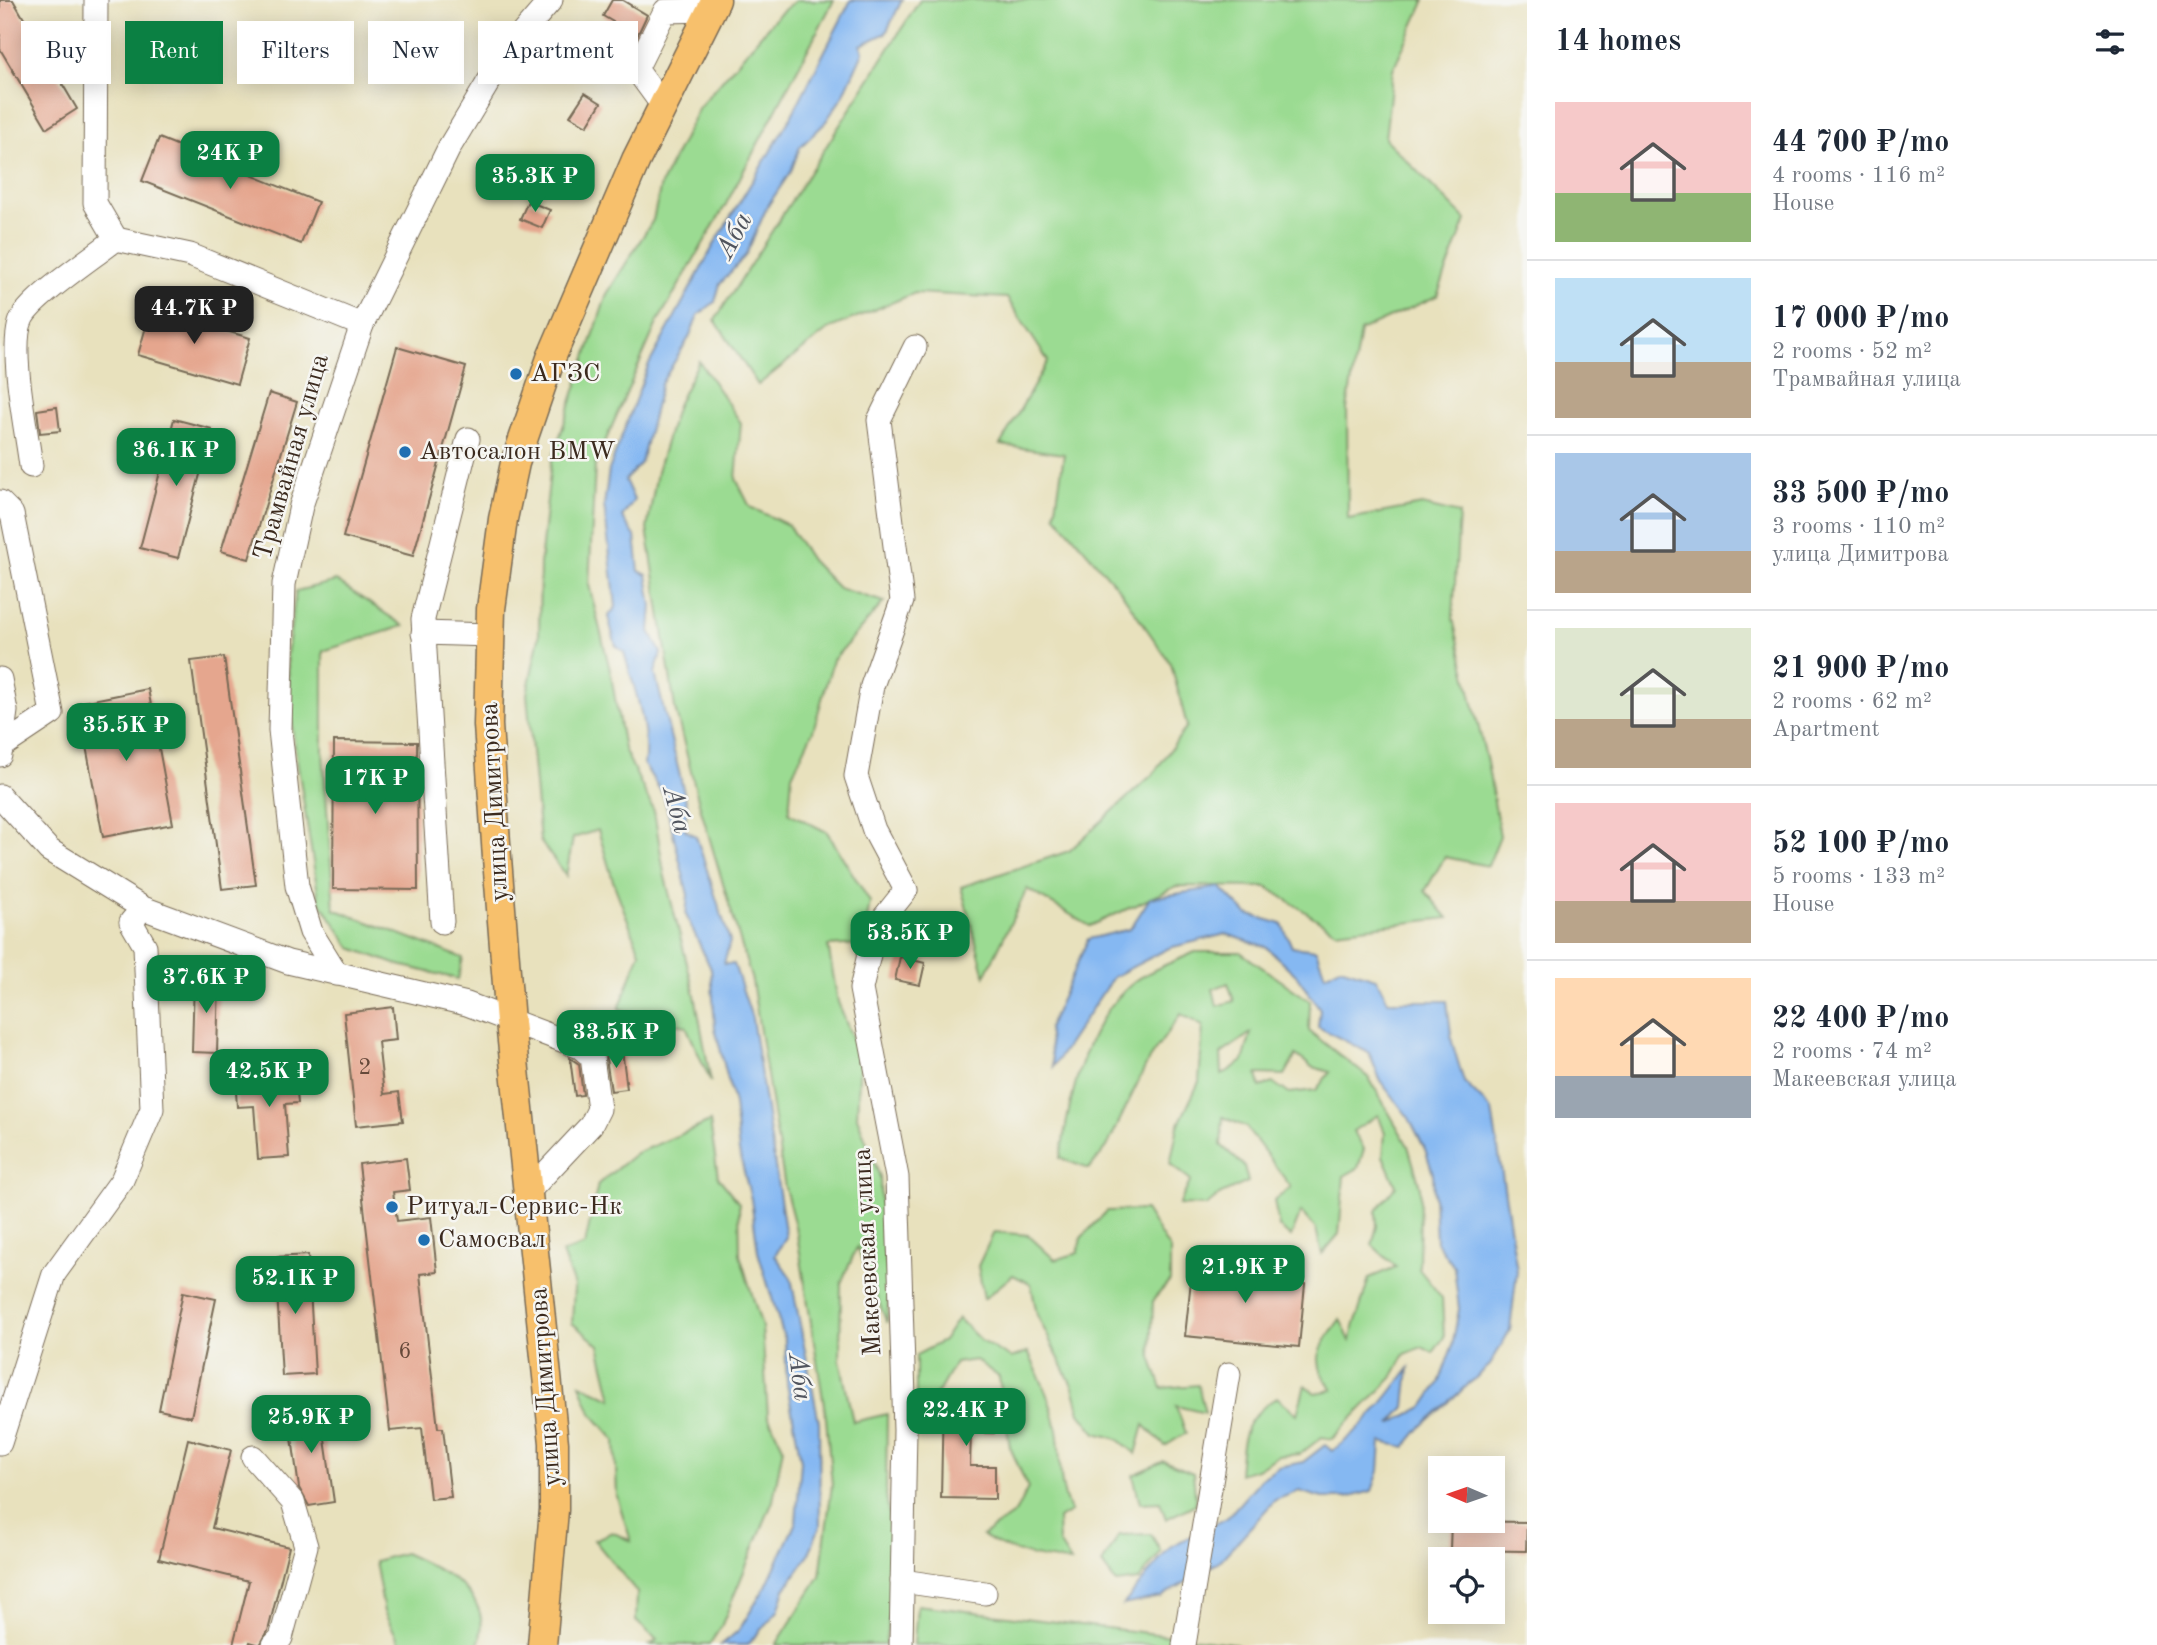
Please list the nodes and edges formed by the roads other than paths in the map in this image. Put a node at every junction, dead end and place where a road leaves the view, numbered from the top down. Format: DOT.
graph roads {
  1 [pos="96,0"];
  2 [pos="551,0"];
  3 [pos="713,5"];
  4 [pos="663,106"];
  5 [pos="116,239"];
  6 [pos="362,325"];
  7 [pos="915,347"];
  8 [pos="468,439"];
  9 [pos="31,466"];
  10 [pos="0,502"];
  11 [pos="423,633"];
  12 [pos="490,635"];
  13 [pos="0,679"];
  14 [pos="2,750"];
  15 [pos="0,796"];
  16 [pos="144,908"];
  17 [pos="442,922"];
  18 [pos="337,974"];
  19 [pos="510,1022"];
  20 [pos="530,1190"];
  21 [pos="1229,1374"];
  22 [pos="0,1443"];
  23 [pos="253,1457"];
  24 [pos="902,1581"];
  25 [pos="985,1593"];
  26 [pos="274,1645"];
  27 [pos="542,1645"];
  28 [pos="901,1645"];
  29 [pos="1184,1645"];
  1 -- 5 [label="street"];
  2 -- 6 [label="street, Трамвайная улица"];
  3 -- 4 [label="main road, улица Димитрова"];
  3 -- 4 [label="street"];
  4 -- 12 [label="main road, улица Димитрова"];
  5 -- 6 [label="street"];
  5 -- 9 [label="street"];
  6 -- 18 [label="street, Трамвайная улица"];
  7 -- 24 [label="street, Макеевская улица"];
  8 -- 11 [label="street"];
  10 -- 14 [label="street"];
  11 -- 12 [label="street"];
  11 -- 17 [label="street"];
  12 -- 19 [label="main road, улица Димитрова"];
  13 -- 14 [label="street"];
  15 -- 16 [label="street"];
  16 -- 18 [label="street"];
  16 -- 22 [label="street"];
  18 -- 19 [label="street"];
  19 -- 20 [label="main road, улица Димитрова"];
  19 -- 20 [label="street"];
  20 -- 27 [label="main road, улица Димитрова"];
  21 -- 29 [label="street"];
  23 -- 26 [label="street"];
  24 -- 25 [label="street"];
  24 -- 28 [label="street, Макеевская улица"];
}
